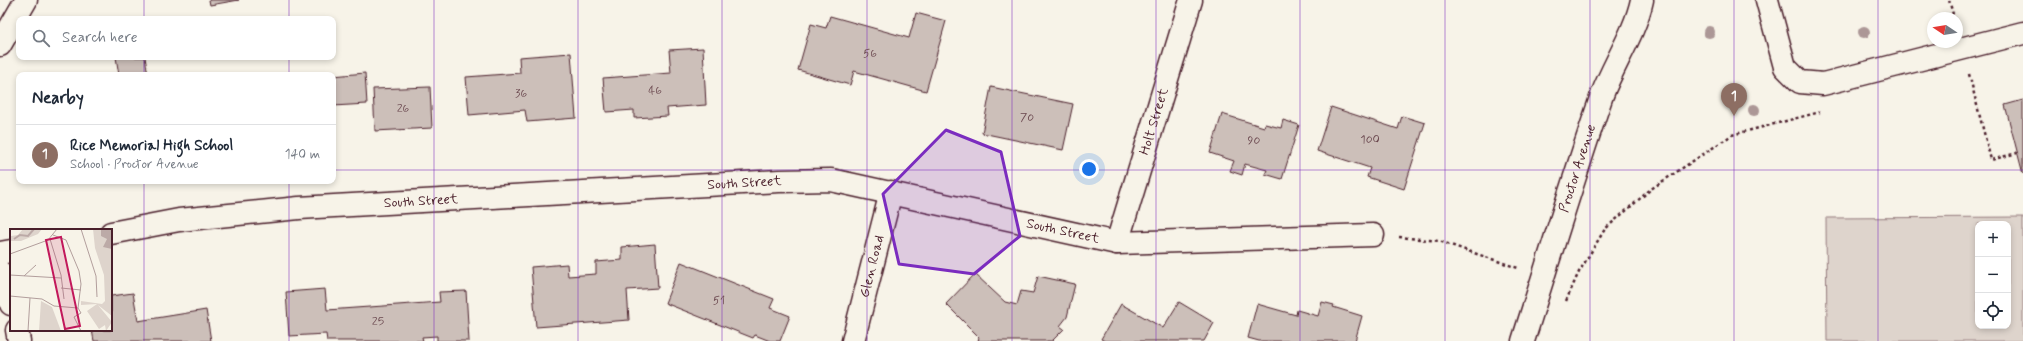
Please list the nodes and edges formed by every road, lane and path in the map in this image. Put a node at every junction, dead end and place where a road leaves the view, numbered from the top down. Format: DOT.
graph roads {
  1 [pos="26,0"];
  2 [pos="1192,0"];
  3 [pos="1642,0"];
  4 [pos="1767,0"];
  5 [pos="1949,0"];
  6 [pos="1952,12"];
  7 [pos="17,16"];
  8 [pos="16,17"];
  9 [pos="2023,33"];
  10 [pos="0,45"];
  11 [pos="1975,70"];
  12 [pos="1828,110"];
  13 [pos="2017,153"];
  14 [pos="891,192"];
  15 [pos="112,232"];
  16 [pos="1373,235"];
  17 [pos="1117,243"];
  18 [pos="10,251"];
  19 [pos="0,253"];
  20 [pos="0,272"];
  21 [pos="1544,276"];
  22 [pos="10,301"];
  23 [pos="1564,304"];
  24 [pos="17,331"];
  25 [pos="19,341"];
  26 [pos="853,341"];
  27 [pos="1523,341"];
  1 -- 7 [label="street"];
  2 -- 17 [label="street, Holt Street"];
  3 -- 21 [label="street, Proctor Avenue"];
  4 -- 9 [label="street"];
  5 -- 6 [label="path"];
  8 -- 10 [label="street"];
  11 -- 13 [label="path"];
  12 -- 23 [label="path"];
  14 -- 15 [label="street, South Street"];
  14 -- 17 [label="street, South Street"];
  14 -- 26 [label="street, Glen Road"];
  16 -- 17 [label="street, South Street"];
  16 -- 21 [label="path"];
  18 -- 19 [label="street"];
  20 -- 22 [label="street"];
  21 -- 27 [label="street, Proctor Avenue"];
  24 -- 25 [label="street"];
}
